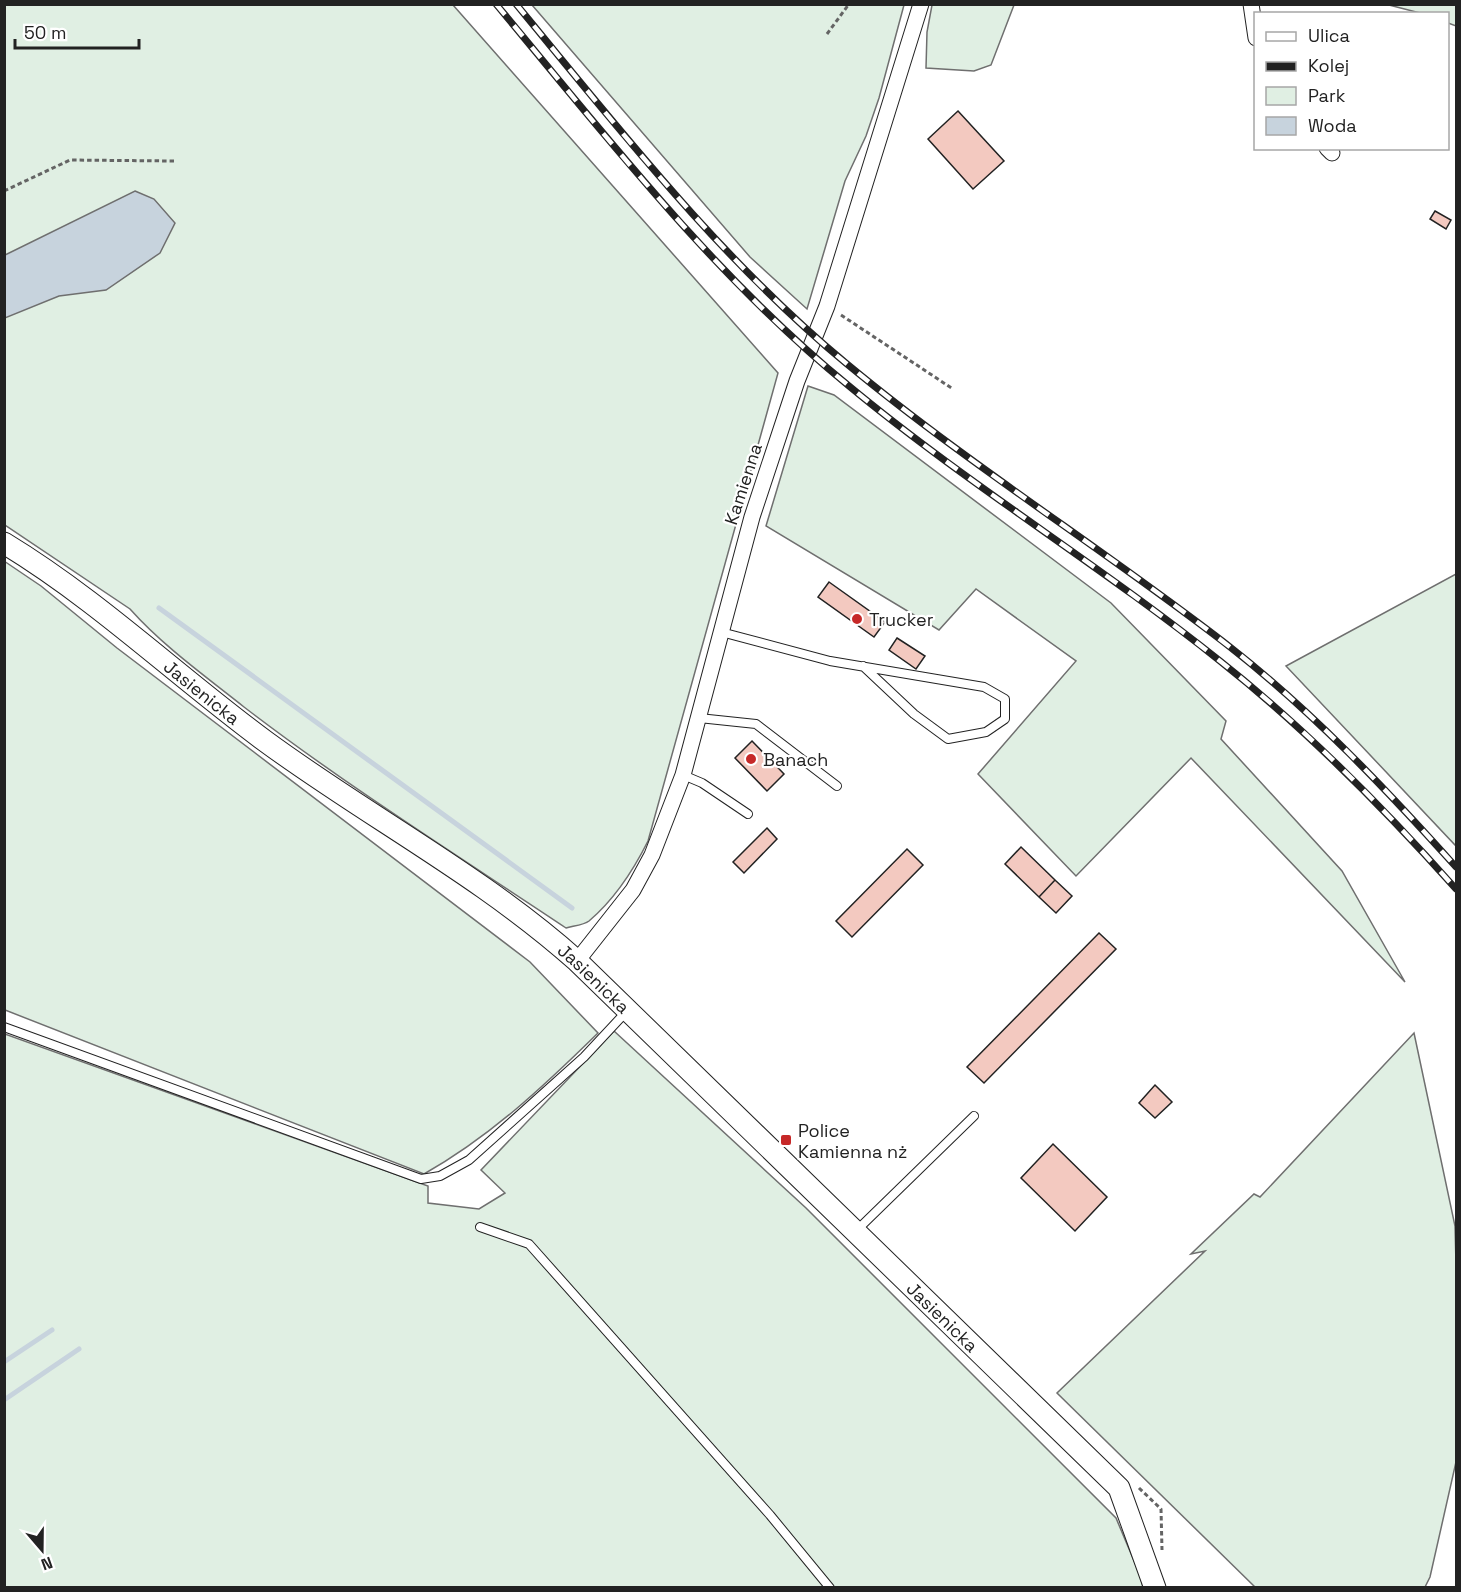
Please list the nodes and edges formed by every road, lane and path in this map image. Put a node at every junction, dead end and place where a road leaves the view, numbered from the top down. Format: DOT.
graph roads {
  1 [pos="849,4"];
  2 [pos="921,4"];
  3 [pos="1251,4"];
  4 [pos="1254,24"];
  5 [pos="827,34"];
  6 [pos="174,161"];
  7 [pos="4,191"];
  8 [pos="827,306"];
  9 [pos="953,389"];
  10 [pos="4,543"];
  11 [pos="719,632"];
  12 [pos="863,666"];
  13 [pos="699,718"];
  14 [pos="683,775"];
  15 [pos="837,786"];
  16 [pos="748,814"];
  17 [pos="577,961"];
  18 [pos="627,1010"];
  19 [pos="4,1027"];
  20 [pos="974,1116"];
  21 [pos="480,1227"];
  22 [pos="855,1232"];
  23 [pos="1161,1509"];
  24 [pos="1162,1552"];
  25 [pos="830,1587"];
  26 [pos="1155,1587"];
  1 -- 5 [label="path"];
  2 -- 8 [label="street, Kamienna"];
  3 -- 4 [label="street"];
  6 -- 7 [label="path"];
  8 -- 9 [label="path"];
  8 -- 11 [label="street, Kamienna"];
  10 -- 17 [label="main road, Jasienicka"];
  11 -- 12 [label="lane"];
  11 -- 13 [label="street, Kamienna"];
  12 -- 12 [label="lane"];
  13 -- 14 [label="street, Kamienna"];
  13 -- 15 [label="lane"];
  14 -- 16 [label="lane"];
  14 -- 17 [label="street, Kamienna"];
  17 -- 18 [label="main road, Jasienicka"];
  18 -- 19 [label="lane"];
  18 -- 22 [label="main road, Jasienicka"];
  20 -- 22 [label="lane"];
  21 -- 25 [label="lane"];
  22 -- 26 [label="main road, Jasienicka"];
  23 -- 24 [label="path"];
}
